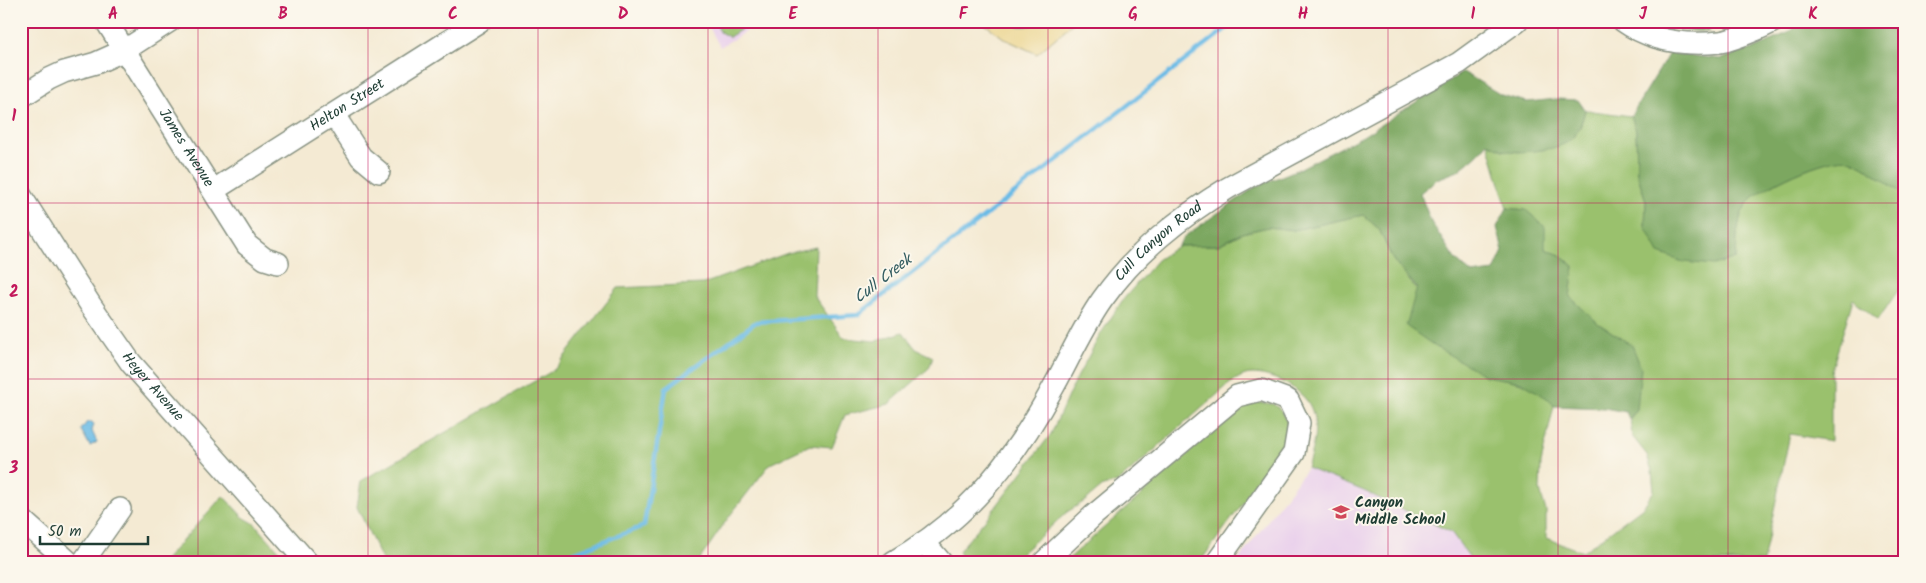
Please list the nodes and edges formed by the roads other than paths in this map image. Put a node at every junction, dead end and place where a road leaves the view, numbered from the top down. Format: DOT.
graph roads {
  1 [pos="106,21"];
  2 [pos="170,21"];
  3 [pos="480,21"];
  4 [pos="1517,21"];
  5 [pos="1622,21"];
  6 [pos="1774,21"];
  7 [pos="125,50"];
  8 [pos="21,97"];
  9 [pos="334,115"];
  10 [pos="379,172"];
  11 [pos="214,190"];
  12 [pos="21,196"];
  13 [pos="278,263"];
  14 [pos="120,509"];
  15 [pos="21,519"];
  16 [pos="924,542"];
  17 [pos="69,562"];
  18 [pos="84,562"];
  19 [pos="307,562"];
  20 [pos="894,562"];
  21 [pos="941,562"];
  22 [pos="1044,562"];
  23 [pos="1217,562"];
  1 -- 7 [label="street, James Avenue"];
  2 -- 7 [label="street"];
  3 -- 9 [label="street, Helton Street"];
  4 -- 16 [label="street, Cull Canyon Road"];
  5 -- 6 [label="street"];
  7 -- 8 [label="street"];
  7 -- 11 [label="street, James Avenue"];
  9 -- 10 [label="street"];
  9 -- 11 [label="street, Helton Street"];
  11 -- 13 [label="street, James Avenue"];
  12 -- 19 [label="street, Heyer Avenue"];
  14 -- 18 [label="street"];
  15 -- 17 [label="street"];
  16 -- 20 [label="street, Cull Canyon Road"];
  16 -- 21 [label="street"];
  22 -- 23 [label="street"];
}
